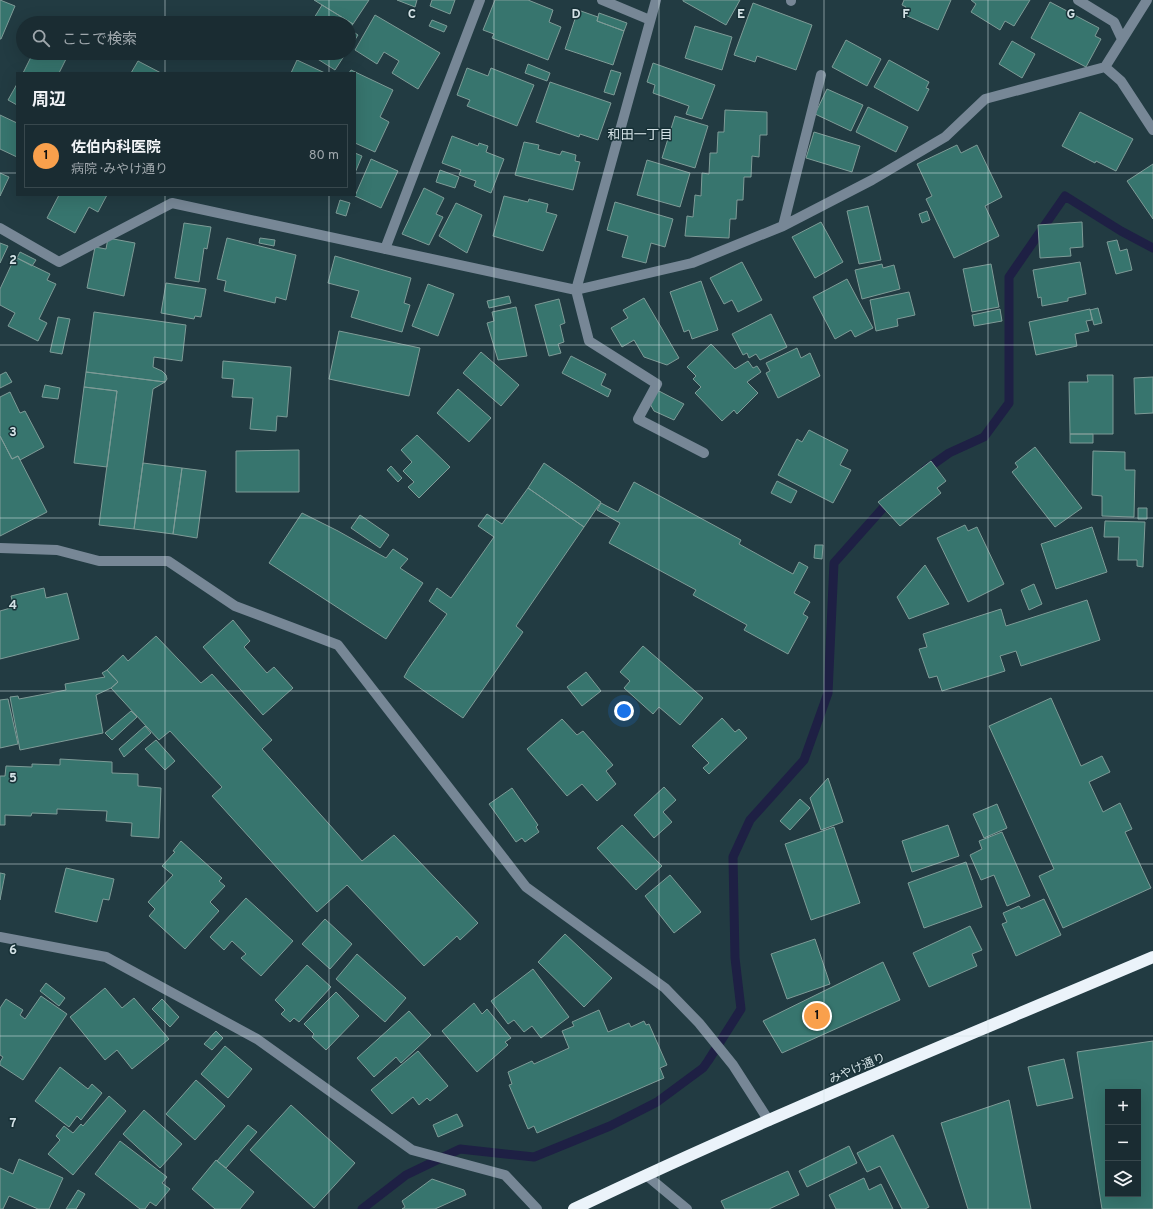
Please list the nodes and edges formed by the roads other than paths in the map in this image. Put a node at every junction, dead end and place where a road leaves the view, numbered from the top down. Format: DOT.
graph roads {
  1 [pos="480,0"];
  2 [pos="602,0"];
  3 [pos="656,0"];
  4 [pos="1078,0"];
  5 [pos="1146,0"];
  6 [pos="650,20"];
  7 [pos="1122,39"];
  8 [pos="1105,68"];
  9 [pos="821,75"];
  10 [pos="1153,130"];
  11 [pos="783,226"];
  12 [pos="0,228"];
  13 [pos="386,249"];
  14 [pos="576,290"];
  15 [pos="704,453"];
  16 [pos="0,548"];
  17 [pos="0,937"];
  18 [pos="1153,957"];
  19 [pos="769,1121"];
  20 [pos="646,1175"];
  21 [pos="537,1209"];
  22 [pos="574,1209"];
  23 [pos="687,1209"];
  1 -- 13 [label="street"];
  2 -- 6 [label="street"];
  3 -- 6 [label="street"];
  4 -- 7 [label="street"];
  5 -- 7 [label="street"];
  6 -- 14 [label="street"];
  7 -- 8 [label="street"];
  8 -- 10 [label="street"];
  8 -- 11 [label="street"];
  9 -- 11 [label="street"];
  11 -- 14 [label="street"];
  12 -- 13 [label="street"];
  13 -- 14 [label="street"];
  14 -- 15 [label="street"];
  16 -- 19 [label="street"];
  17 -- 21 [label="street"];
  18 -- 19 [label="highway, みやけ通り"];
  19 -- 20 [label="highway, みやけ通り"];
  20 -- 22 [label="highway, みやけ通り"];
  20 -- 23 [label="street"];
}
